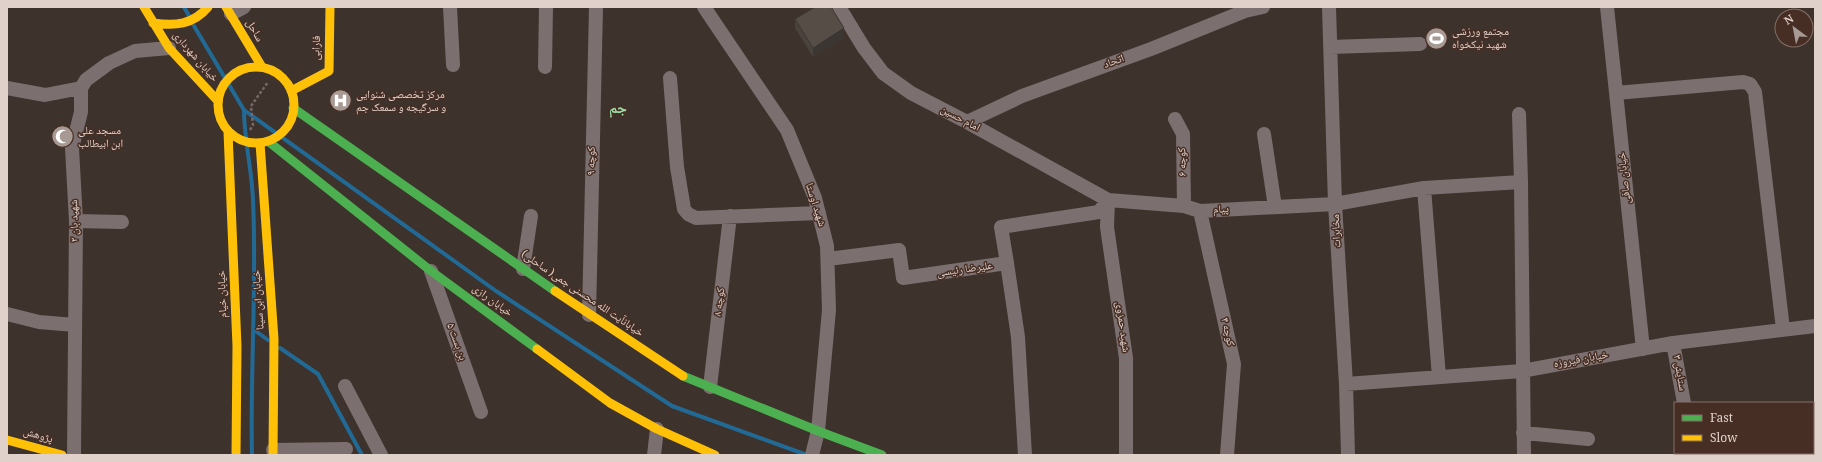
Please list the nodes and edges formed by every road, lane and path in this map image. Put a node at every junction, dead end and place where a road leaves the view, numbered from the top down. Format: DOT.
graph roads {
  1 [pos="144,7"];
  2 [pos="208,7"];
  3 [pos="244,7"];
  4 [pos="330,7"];
  5 [pos="450,7"];
  6 [pos="546,7"];
  7 [pos="596,7"];
  8 [pos="704,7"];
  9 [pos="839,7"];
  10 [pos="1262,7"];
  11 [pos="1329,7"];
  12 [pos="1607,7"];
  13 [pos="228,11"];
  14 [pos="153,23"];
  15 [pos="1420,44"];
  16 [pos="1330,47"];
  17 [pos="169,48"];
  18 [pos="454,65"];
  19 [pos="262,67"];
  20 [pos="545,67"];
  21 [pos="275,72"];
  22 [pos="670,78"];
  23 [pos="7,88"];
  24 [pos="81,88"];
  25 [pos="291,91"];
  26 [pos="1616,93"];
  27 [pos="217,100"];
  28 [pos="293,108"];
  29 [pos="1519,114"];
  30 [pos="1175,119"];
  31 [pos="967,122"];
  32 [pos="1264,134"];
  33 [pos="236,136"];
  34 [pos="265,142"];
  35 [pos="1521,182"];
  36 [pos="1424,188"];
  37 [pos="1108,200"];
  38 [pos="1335,204"];
  39 [pos="1184,206"];
  40 [pos="1275,207"];
  41 [pos="1200,211"];
  42 [pos="819,213"];
  43 [pos="531,216"];
  44 [pos="730,216"];
  45 [pos="76,221"];
  46 [pos="122,222"];
  47 [pos="828,259"];
  48 [pos="1007,263"];
  49 [pos="523,269"];
  50 [pos="431,271"];
  51 [pos="7,314"];
  52 [pos="589,315"];
  53 [pos="76,325"];
  54 [pos="1815,326"];
  55 [pos="1783,329"];
  56 [pos="1673,344"];
  57 [pos="1643,349"];
  58 [pos="1522,371"];
  59 [pos="1439,377"];
  60 [pos="1346,384"];
  61 [pos="345,386"];
  62 [pos="710,387"];
  63 [pos="1684,402"];
  64 [pos="481,412"];
  65 [pos="657,429"];
  66 [pos="818,431"];
  67 [pos="1523,433"];
  68 [pos="7,440"];
  69 [pos="1588,440"];
  70 [pos="346,449"];
  71 [pos="273,452"];
  72 [pos="62,455"];
  73 [pos="74,455"];
  74 [pos="236,455"];
  75 [pos="381,455"];
  76 [pos="654,455"];
  77 [pos="716,455"];
  78 [pos="812,455"];
  79 [pos="882,455"];
  80 [pos="1025,455"];
  81 [pos="1126,455"];
  82 [pos="1227,455"];
  83 [pos="1348,455"];
  84 [pos="1524,455"];
  1 -- 14 [label="main road, خیابان شهرداری"];
  2 -- 14 [label="main road"];
  3 -- 13 [label="street"];
  4 -- 25 [label="main road, فارابی"];
  5 -- 18 [label="street"];
  6 -- 20 [label="street"];
  7 -- 52 [label="street, کوچه ۹"];
  8 -- 42 [label="street, شهید اوستا"];
  9 -- 31 [label="street, امام حسین"];
  10 -- 31 [label="street, اتحاد"];
  11 -- 16 [label="street, مخابرات"];
  12 -- 26 [label="street, خیابان صافی"];
  13 -- 19 [label="main road, ساحل"];
  14 -- 17 [label="main road, خیابان شهرداری"];
  15 -- 16 [label="street"];
  16 -- 38 [label="street, مخابرات"];
  17 -- 24 [label="street"];
  17 -- 27 [label="main road, خیابان شهرداری"];
  19 -- 21 [label="main road"];
  19 -- 27 [label="main road"];
  21 -- 25 [label="main road"];
  21 -- 33 [label="path"];
  22 -- 44 [label="street"];
  23 -- 24 [label="street"];
  24 -- 45 [label="street, شهید بان ۲"];
  25 -- 28 [label="main road"];
  26 -- 55 [label="street"];
  26 -- 57 [label="street, خیابان صافی"];
  27 -- 33 [label="main road"];
  28 -- 34 [label="main road"];
  28 -- 49 [label="main road, خیابانآیت الله محسنی جمی( ساحلی)"];
  29 -- 35 [label="street"];
  30 -- 39 [label="street, کوچه ۶"];
  31 -- 37 [label="street, امام حسین"];
  32 -- 40 [label="street"];
  33 -- 34 [label="main road"];
  33 -- 74 [label="main road, خیابان خیام"];
  34 -- 50 [label="main road, خیابان رازی"];
  34 -- 71 [label="main road, خیابان ابن سینا"];
  35 -- 36 [label="street, پیام"];
  35 -- 58 [label="street"];
  36 -- 38 [label="street, پیام"];
  36 -- 59 [label="street"];
  37 -- 39 [label="street, پیام"];
  37 -- 48 [label="street"];
  37 -- 81 [label="street, شهید حمزوی"];
  38 -- 40 [label="street, پیام"];
  38 -- 60 [label="street, مخابرات"];
  39 -- 41 [label="street, پیام"];
  40 -- 41 [label="street, پیام"];
  41 -- 82 [label="street, کوچه ۴"];
  42 -- 44 [label="street"];
  42 -- 47 [label="street, شهید اوستا"];
  43 -- 49 [label="street"];
  44 -- 62 [label="street, کوچه ۸"];
  45 -- 46 [label="street"];
  45 -- 53 [label="street, شهید بان ۲"];
  47 -- 48 [label="street, علیرضا رئیسی"];
  47 -- 66 [label="street, شهید اوستا"];
  48 -- 80 [label="street, علیرضا رئیسی"];
  49 -- 52 [label="main road, خیابانآیت الله محسنی جمی( ساحلی)"];
  50 -- 64 [label="street, بن بست ۵"];
  50 -- 65 [label="main road, خیابان رازی"];
  51 -- 53 [label="street"];
  52 -- 62 [label="main road, خیابانآیت الله محسنی جمی( ساحلی)"];
  53 -- 73 [label="street, شهید بان ۲"];
  54 -- 55 [label="street, خیابان فیروزه"];
  55 -- 56 [label="street, خیابان فیروزه"];
  56 -- 57 [label="street, خیابان فیروزه"];
  56 -- 63 [label="street, ستایش ۳"];
  57 -- 58 [label="street, خیابان فیروزه"];
  58 -- 59 [label="street, خیابان فیروزه"];
  58 -- 67 [label="street"];
  59 -- 60 [label="street, خیابان فیروزه"];
  60 -- 83 [label="street, مخابرات"];
  61 -- 75 [label="street"];
  62 -- 66 [label="main road, خیابانآیت الله محسنی جمی( ساحلی)"];
  65 -- 76 [label="street"];
  65 -- 77 [label="main road, خیابان رازی"];
  66 -- 78 [label="street, شهید اوستا"];
  66 -- 79 [label="main road, خیابانآیت الله محسنی جمی( ساحلی)"];
  67 -- 69 [label="street"];
  67 -- 84 [label="street"];
  68 -- 72 [label="main road, پژوهش"];
  70 -- 71 [label="street"];
}
